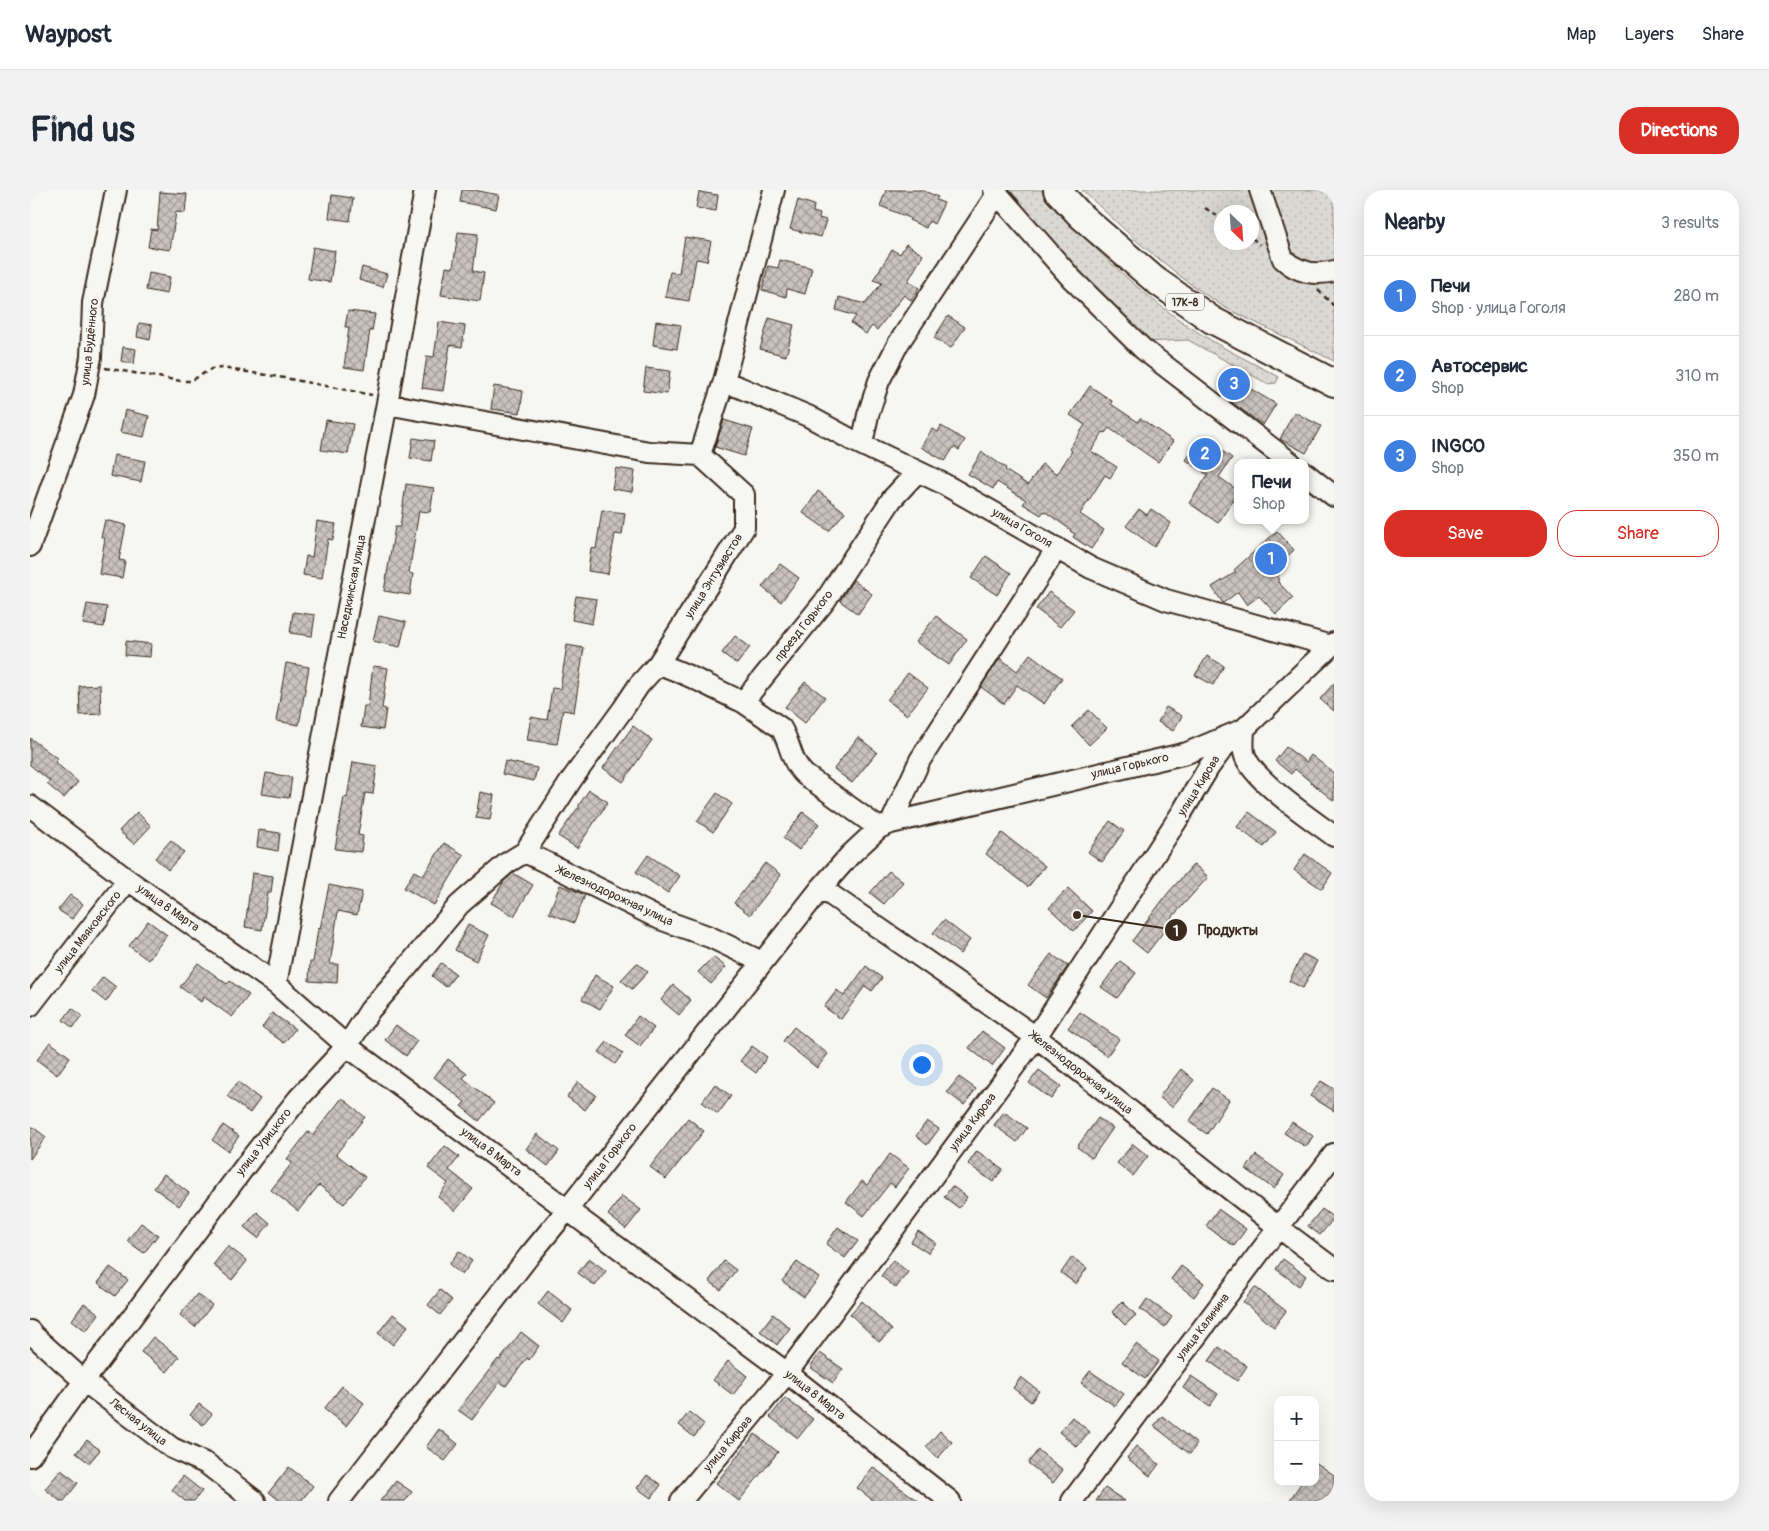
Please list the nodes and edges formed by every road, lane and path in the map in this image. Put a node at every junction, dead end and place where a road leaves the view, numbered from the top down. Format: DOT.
graph roads {
  1 [pos="116,190"];
  2 [pos="424,190"];
  3 [pos="774,190"];
  4 [pos="1057,190"];
  5 [pos="1260,190"];
  6 [pos="996,192"];
  7 [pos="1205,208"];
  8 [pos="1214,214"];
  9 [pos="1334,271"];
  10 [pos="89,365"];
  11 [pos="724,382"];
  12 [pos="1334,383"];
  13 [pos="388,401"];
  14 [pos="862,444"];
  15 [pos="700,455"];
  16 [pos="1286,459"];
  17 [pos="917,472"];
  18 [pos="1309,476"];
  19 [pos="1334,496"];
  20 [pos="30,546"];
  21 [pos="1056,548"];
  22 [pos="1332,644"];
  23 [pos="658,664"];
  24 [pos="743,702"];
  25 [pos="1244,729"];
  26 [pos="30,806"];
  27 [pos="885,825"];
  28 [pos="1334,836"];
  29 [pos="525,852"];
  30 [pos="128,880"];
  31 [pos="821,888"];
  32 [pos="762,962"];
  33 [pos="276,984"];
  34 [pos="30,1006"];
  35 [pos="1036,1037"];
  36 [pos="346,1046"];
  37 [pos="1334,1154"];
  38 [pos="568,1210"];
  39 [pos="1278,1227"];
  40 [pos="1334,1269"];
  41 [pos="30,1330"];
  42 [pos="787,1373"];
  43 [pos="84,1380"];
  44 [pos="30,1456"];
  45 [pos="255,1501"];
  46 [pos="338,1501"];
  47 [pos="681,1501"];
  48 [pos="950,1501"];
  49 [pos="1072,1501"];
  1 -- 10 [label="street, улица Будённого"];
  2 -- 13 [label="street, Наседкинская улица"];
  3 -- 11 [label="street"];
  4 -- 12 [label="main road, 17К-8"];
  5 -- 9 [label="street"];
  6 -- 14 [label="street"];
  6 -- 16 [label="street"];
  7 -- 8 [label="path"];
  10 -- 13 [label="path"];
  10 -- 20 [label="street, улица Будённого"];
  11 -- 14 [label="street, улица Гоголя"];
  11 -- 15 [label="street"];
  13 -- 15 [label="street"];
  13 -- 33 [label="street, Наседкинская улица"];
  14 -- 17 [label="street, улица Гоголя"];
  15 -- 23 [label="street, улица Энтузиастов"];
  17 -- 21 [label="street, улица Гоголя"];
  17 -- 24 [label="street, проезд Горького"];
  18 -- 19 [label="street"];
  21 -- 22 [label="street, улица Гоголя"];
  21 -- 27 [label="street, улица Горького"];
  22 -- 25 [label="street, улица Горького"];
  23 -- 24 [label="street"];
  23 -- 29 [label="street, улица Энтузиастов"];
  24 -- 27 [label="street"];
  25 -- 27 [label="street, улица Горького"];
  25 -- 28 [label="street"];
  25 -- 35 [label="street, улица Кирова"];
  26 -- 30 [label="street, улица 8 Марта"];
  27 -- 31 [label="street, улица Горького"];
  29 -- 32 [label="street, Железнодорожная улица"];
  29 -- 36 [label="street, улица Урицкого"];
  30 -- 33 [label="street, улица 8 Марта"];
  30 -- 34 [label="street, улица Маяковского"];
  31 -- 32 [label="street, улица Горького"];
  31 -- 35 [label="street, Железнодорожная улица"];
  32 -- 38 [label="street, улица Горького"];
  33 -- 36 [label="street, улица 8 Марта"];
  35 -- 39 [label="street, Железнодорожная улица"];
  35 -- 42 [label="street, улица Кирова"];
  36 -- 38 [label="street, улица 8 Марта"];
  36 -- 43 [label="street, улица Урицкого"];
  37 -- 39 [label="street, улица Калинина"];
  38 -- 42 [label="street, улица 8 Марта"];
  38 -- 46 [label="street, улица Горького"];
  39 -- 40 [label="street, Железнодорожная улица"];
  39 -- 49 [label="street, улица Калинина"];
  41 -- 43 [label="street, Лесная улица"];
  42 -- 47 [label="street, улица Кирова"];
  42 -- 48 [label="street, улица 8 Марта"];
  43 -- 44 [label="street, улица Урицкого"];
  43 -- 45 [label="street, Лесная улица"];
}
